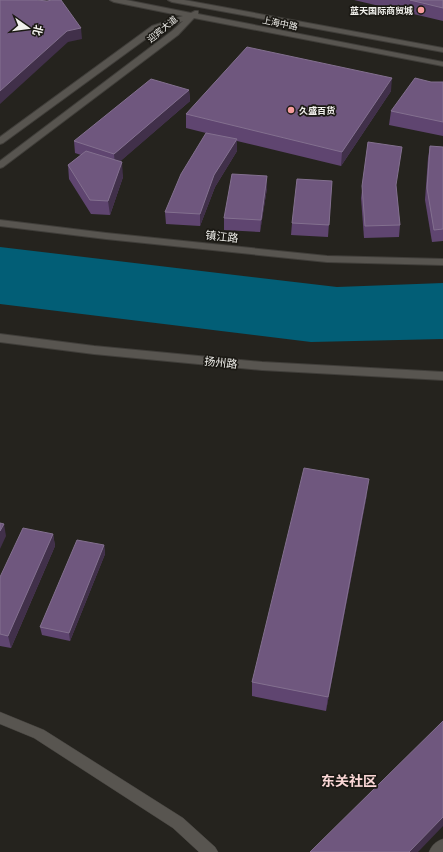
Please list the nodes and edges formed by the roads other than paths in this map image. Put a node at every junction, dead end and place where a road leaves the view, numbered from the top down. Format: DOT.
graph roads {
  1 [pos="114,0"];
  2 [pos="172,0"];
  3 [pos="212,0"];
  4 [pos="204,6"];
  5 [pos="191,16"];
  6 [pos="443,50"];
  7 [pos="443,64"];
  8 [pos="0,141"];
  9 [pos="0,165"];
  10 [pos="0,223"];
  11 [pos="443,262"];
  12 [pos="0,338"];
  13 [pos="443,376"];
  14 [pos="0,718"];
  15 [pos="443,846"];
  16 [pos="210,852"];
  17 [pos="437,852"];
  1 -- 5 [label="main road, 上海中路"];
  2 -- 4 [label="main road, 上海中路"];
  3 -- 4 [label="main road"];
  4 -- 5 [label="main road"];
  4 -- 6 [label="main road, 上海中路"];
  5 -- 7 [label="main road, 上海中路"];
  5 -- 8 [label="main road, 迎宾大道"];
  5 -- 9 [label="main road, 迎宾大道"];
  10 -- 11 [label="main road, 镇江路"];
  12 -- 13 [label="main road, 扬州路"];
  14 -- 16 [label="lane"];
  15 -- 17 [label="lane"];
}
